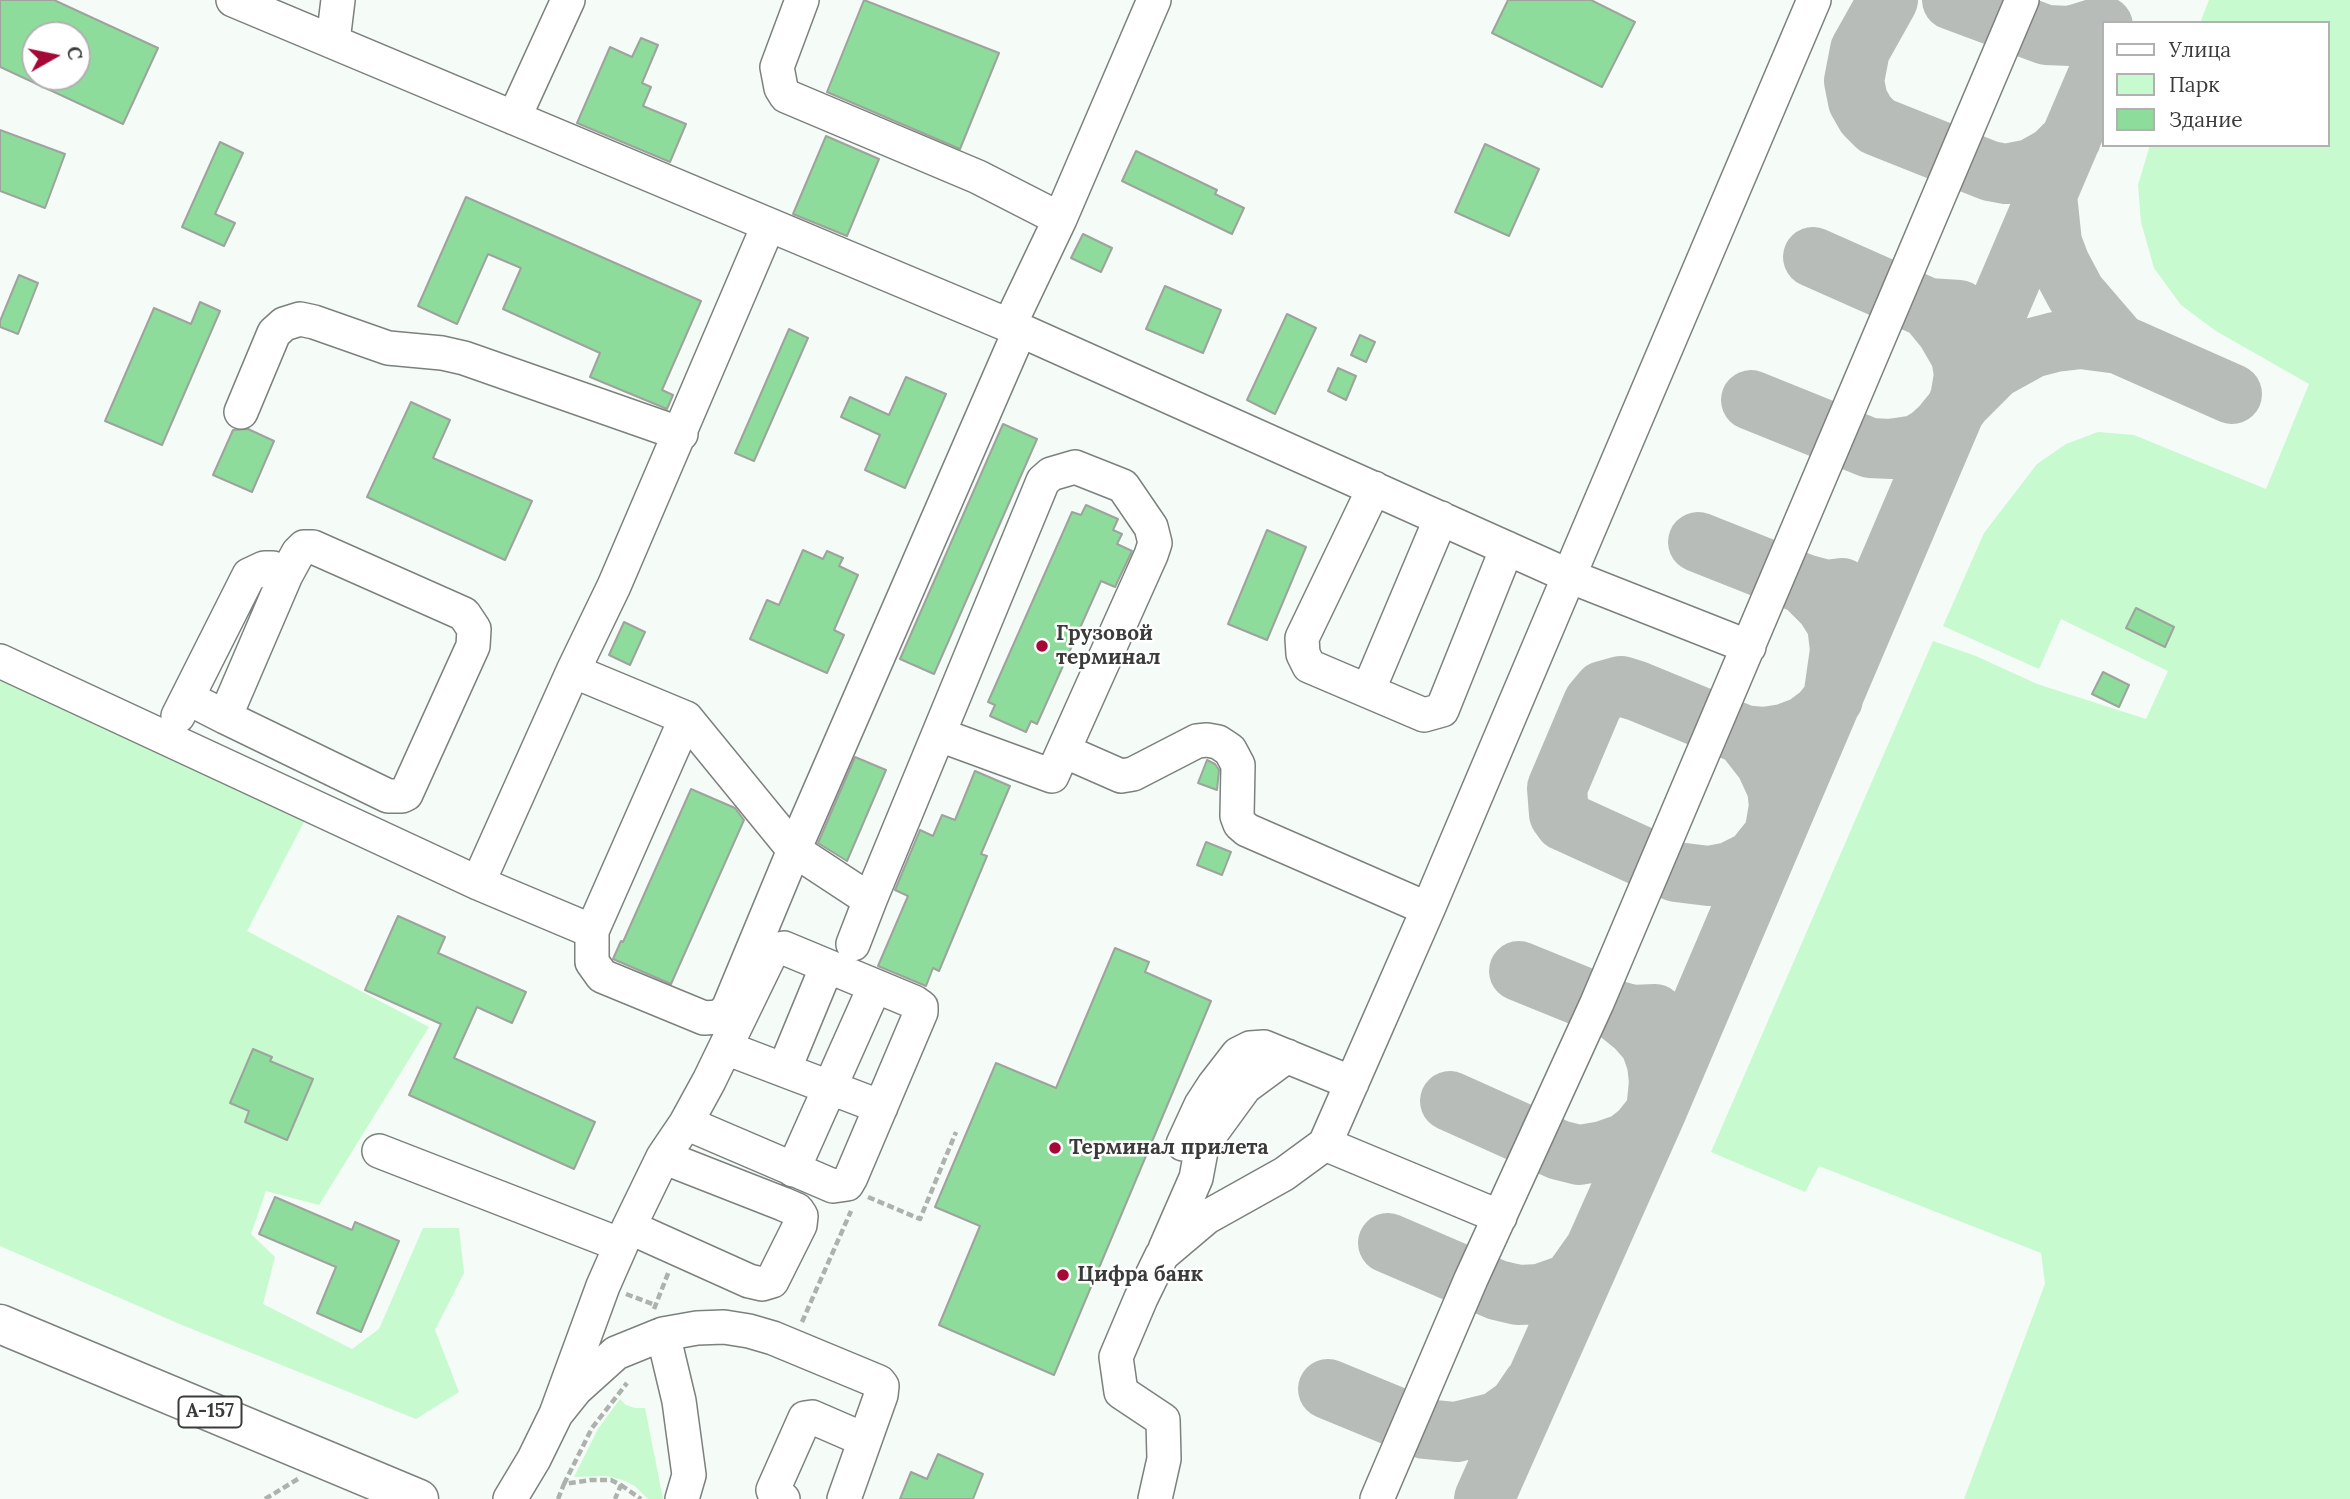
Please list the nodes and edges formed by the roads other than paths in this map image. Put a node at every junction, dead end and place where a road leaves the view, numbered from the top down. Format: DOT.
graph roads {
  1 [pos="233,0"];
  2 [pos="338,0"];
  3 [pos="568,0"];
  4 [pos="802,0"];
  5 [pos="1154,0"];
  6 [pos="1814,0"];
  7 [pos="2022,0"];
  8 [pos="333,41"];
  9 [pos="514,118"];
  10 [pos="1060,219"];
  11 [pos="768,226"];
  12 [pos="1015,328"];
  13 [pos="241,412"];
  14 [pos="681,434"];
  15 [pos="1374,488"];
  16 [pos="1441,518"];
  17 [pos="1507,548"];
  18 [pos="286,575"];
  19 [pos="1569,576"];
  20 [pos="1749,646"];
  21 [pos="0,661"];
  22 [pos="573,671"];
  23 [pos="1368,691"];
  24 [pos="188,698"];
  25 [pos="225,717"];
  26 [pos="686,719"];
  27 [pos="940,735"];
  28 [pos="166,740"];
  29 [pos="1064,751"];
  30 [pos="794,850"];
  31 [pos="478,883"];
  32 [pos="870,900"];
  33 [pos="1428,909"];
  34 [pos="592,931"];
  35 [pos="853,944"];
  36 [pos="827,966"];
  37 [pos="875,986"];
  38 [pos="723,1033"];
  39 [pos="1287,1056"];
  40 [pos="784,1070"];
  41 [pos="1352,1083"];
  42 [pos="829,1088"];
  43 [pos="881,1107"];
  44 [pos="686,1123"];
  45 [pos="1183,1144"];
  46 [pos="1325,1144"];
  47 [pos="379,1151"];
  48 [pos="663,1157"];
  49 [pos="793,1170"];
  50 [pos="1500,1217"];
  51 [pos="625,1236"];
  52 [pos="1162,1255"];
  53 [pos="657,1317"];
  54 [pos="0,1324"];
  55 [pos="556,1414"];
  56 [pos="865,1440"];
  57 [pos="419,1499"];
  58 [pos="510,1499"];
  59 [pos="682,1499"];
  60 [pos="783,1499"];
  61 [pos="844,1499"];
  62 [pos="1155,1499"];
  63 [pos="1377,1499"];
  1 -- 8 [label="lane"];
  2 -- 8 [label="lane"];
  3 -- 9 [label="lane"];
  4 -- 10 [label="lane"];
  5 -- 10 [label="lane"];
  6 -- 19 [label="lane"];
  7 -- 20 [label="lane"];
  8 -- 9 [label="lane"];
  9 -- 11 [label="lane"];
  10 -- 12 [label="lane"];
  11 -- 12 [label="lane"];
  11 -- 14 [label="lane"];
  12 -- 15 [label="lane"];
  12 -- 30 [label="lane"];
  13 -- 14 [label="lane"];
  14 -- 22 [label="lane"];
  15 -- 16 [label="lane"];
  15 -- 23 [label="lane"];
  16 -- 17 [label="lane"];
  16 -- 23 [label="lane"];
  17 -- 19 [label="lane"];
  17 -- 23 [label="lane"];
  18 -- 24 [label="lane"];
  18 -- 25 [label="lane"];
  18 -- 25 [label="lane"];
  19 -- 20 [label="lane"];
  19 -- 33 [label="lane"];
  20 -- 50 [label="lane"];
  21 -- 28 [label="lane"];
  22 -- 26 [label="lane"];
  22 -- 31 [label="lane"];
  24 -- 25 [label="lane"];
  24 -- 28 [label="lane"];
  26 -- 30 [label="lane"];
  26 -- 34 [label="lane"];
  27 -- 29 [label="lane"];
  27 -- 29 [label="lane"];
  27 -- 32 [label="lane"];
  28 -- 31 [label="lane"];
  29 -- 33 [label="lane"];
  30 -- 32 [label="lane"];
  30 -- 38 [label="lane"];
  31 -- 34 [label="lane"];
  32 -- 35 [label="lane"];
  33 -- 41 [label="lane"];
  34 -- 38 [label="lane"];
  36 -- 37 [label="lane"];
  36 -- 38 [label="lane"];
  36 -- 40 [label="lane"];
  37 -- 42 [label="lane"];
  37 -- 43 [label="lane"];
  38 -- 40 [label="lane"];
  38 -- 44 [label="lane"];
  39 -- 41 [label="lane"];
  39 -- 45 [label="lane"];
  39 -- 52 [label="lane"];
  40 -- 42 [label="lane"];
  41 -- 46 [label="lane"];
  42 -- 43 [label="lane"];
  42 -- 49 [label="lane"];
  43 -- 49 [label="lane"];
  44 -- 48 [label="lane"];
  44 -- 49 [label="lane"];
  46 -- 50 [label="lane"];
  46 -- 52 [label="lane"];
  47 -- 51 [label="lane"];
  48 -- 51 [label="lane"];
  48 -- 51 [label="lane"];
  50 -- 63 [label="lane"];
  51 -- 55 [label="lane"];
  52 -- 62 [label="lane"];
  53 -- 55 [label="lane"];
  53 -- 56 [label="lane"];
  53 -- 59 [label="lane"];
  54 -- 57 [label="main road, А-157"];
  55 -- 58 [label="lane"];
  56 -- 60 [label="lane"];
  56 -- 61 [label="lane"];
}
